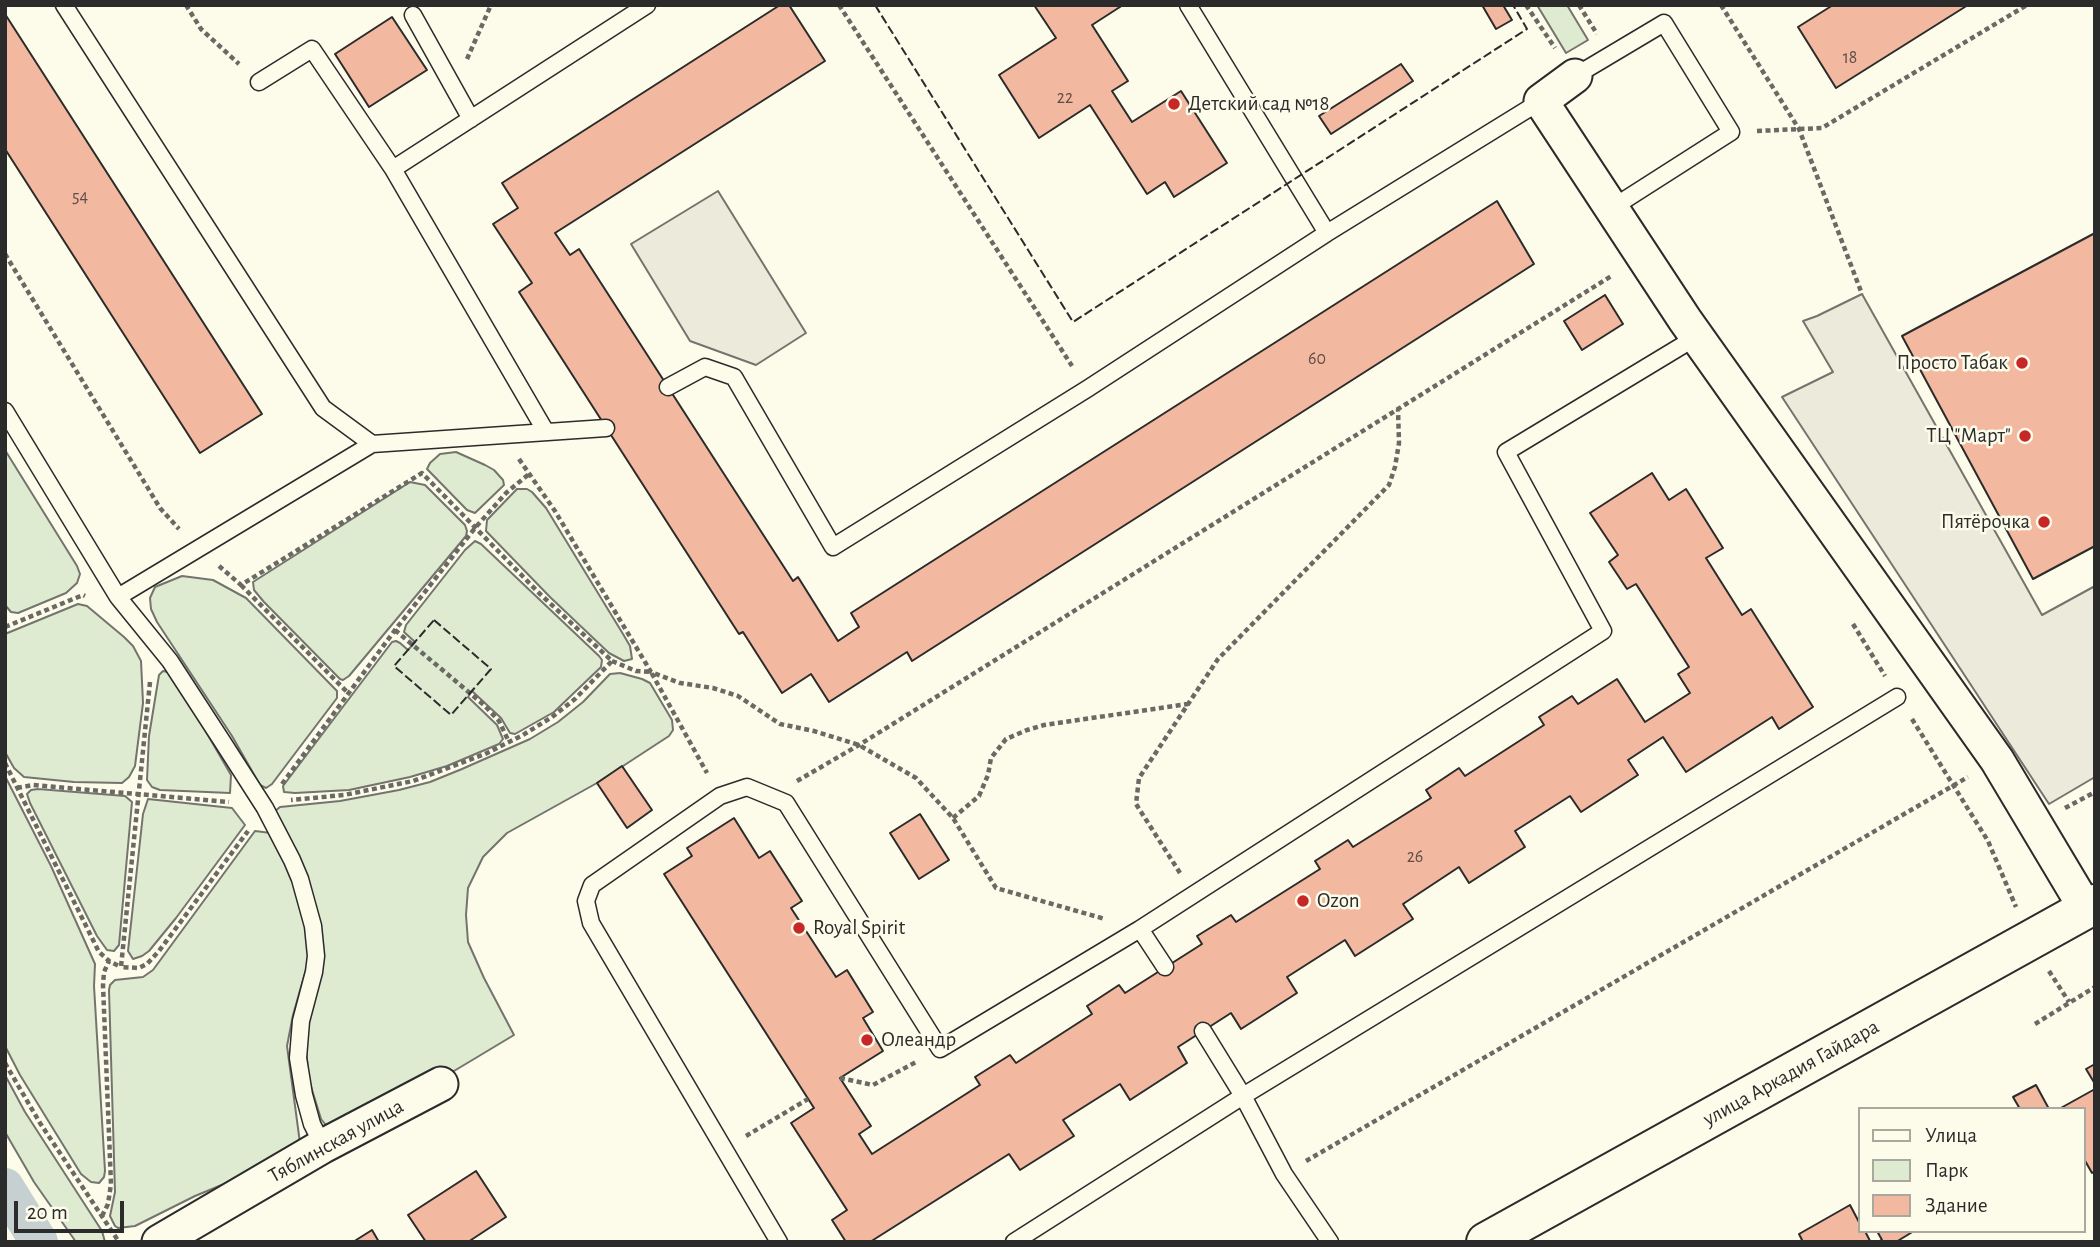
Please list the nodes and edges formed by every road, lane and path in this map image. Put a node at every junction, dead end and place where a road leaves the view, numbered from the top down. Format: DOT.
graph roads {
  1 [pos="64,5"];
  2 [pos="186,5"];
  3 [pos="491,5"];
  4 [pos="647,5"];
  5 [pos="839,5"];
  6 [pos="1188,5"];
  7 [pos="1526,5"];
  8 [pos="1721,5"];
  9 [pos="2027,5"];
  10 [pos="413,15"];
  11 [pos="1575,76"];
  12 [pos="258,82"];
  13 [pos="455,89"];
  14 [pos="1541,101"];
  15 [pos="471,119"];
  16 [pos="1799,129"];
  17 [pos="1731,132"];
  18 [pos="393,169"];
  19 [pos="1612,208"];
  20 [pos="1327,233"];
  21 [pos="5,254"];
  22 [pos="1644,256"];
  23 [pos="1861,294"];
  24 [pos="1698,337"];
  25 [pos="668,387"];
  26 [pos="1087,389"];
  27 [pos="1398,410"];
  28 [pos="5,411"];
  29 [pos="606,428"];
  30 [pos="546,432"];
  31 [pos="501,435"];
  32 [pos="372,444"];
  33 [pos="529,474"];
  34 [pos="475,528"];
  35 [pos="198,549"];
  36 [pos="241,585"];
  37 [pos="118,597"];
  38 [pos="93,602"];
  39 [pos="5,619"];
  40 [pos="1852,621"];
  41 [pos="7,626"];
  42 [pos="395,630"];
  43 [pos="612,662"];
  44 [pos="651,672"];
  45 [pos="151,673"];
  46 [pos="348,693"];
  47 [pos="1897,697"];
  48 [pos="1188,704"];
  49 [pos="509,742"];
  50 [pos="859,745"];
  51 [pos="1997,760"];
  52 [pos="5,763"];
  53 [pos="1954,785"];
  54 [pos="17,788"];
  55 [pos="277,791"];
  56 [pos="139,794"];
  57 [pos="720,796"];
  58 [pos="771,796"];
  59 [pos="281,801"];
  60 [pos="265,808"];
  61 [pos="953,818"];
  62 [pos="1194,894"];
  63 [pos="2090,907"];
  64 [pos="1140,929"];
  65 [pos="2030,940"];
  66 [pos="108,961"];
  67 [pos="121,967"];
  68 [pos="1165,967"];
  69 [pos="2095,987"];
  70 [pos="2069,1002"];
  71 [pos="2035,1024"];
  72 [pos="1203,1031"];
  73 [pos="940,1049"];
  74 [pos="5,1063"];
  75 [pos="840,1078"];
  76 [pos="441,1084"];
  77 [pos="1244,1096"];
  78 [pos="808,1099"];
  79 [pos="323,1146"];
  80 [pos="724,1149"];
  81 [pos="1284,1174"];
  82 [pos="102,1216"];
  83 [pos="119,1242"];
  84 [pos="159,1242"];
  85 [pos="779,1242"];
  86 [pos="1014,1242"];
  87 [pos="1330,1242"];
  88 [pos="1486,1242"];
  1 -- 32 [label="lane"];
  2 -- 12 [label="path"];
  3 -- 13 [label="path"];
  4 -- 15 [label="lane"];
  5 -- 26 [label="path"];
  6 -- 20 [label="lane"];
  7 -- 11 [label="path"];
  8 -- 16 [label="path"];
  9 -- 16 [label="path"];
  10 -- 13 [label="lane"];
  11 -- 14 [label="street"];
  11 -- 17 [label="lane"];
  12 -- 18 [label="lane"];
  13 -- 15 [label="lane"];
  14 -- 19 [label="street"];
  14 -- 20 [label="lane"];
  15 -- 18 [label="lane"];
  16 -- 17 [label="path"];
  16 -- 23 [label="path"];
  17 -- 19 [label="lane"];
  18 -- 30 [label="lane"];
  19 -- 22 [label="street"];
  20 -- 26 [label="lane"];
  21 -- 35 [label="path"];
  22 -- 24 [label="street"];
  22 -- 27 [label="path"];
  24 -- 51 [label="street"];
  24 -- 62 [label="lane"];
  25 -- 26 [label="lane"];
  27 -- 48 [label="path"];
  27 -- 50 [label="path"];
  28 -- 37 [label="lane"];
  29 -- 30 [label="lane"];
  30 -- 31 [label="lane"];
  31 -- 32 [label="lane"];
  31 -- 33 [label="path"];
  32 -- 35 [label="lane"];
  33 -- 34 [label="path"];
  33 -- 44 [label="path"];
  34 -- 36 [label="path"];
  34 -- 42 [label="path"];
  34 -- 43 [label="path"];
  35 -- 36 [label="path"];
  35 -- 37 [label="lane"];
  36 -- 46 [label="path"];
  37 -- 60 [label="lane"];
  38 -- 41 [label="path"];
  39 -- 41 [label="path"];
  40 -- 47 [label="path"];
  42 -- 46 [label="path"];
  42 -- 49 [label="path"];
  43 -- 44 [label="path"];
  43 -- 49 [label="path"];
  44 -- 50 [label="path"];
  44 -- 57 [label="path"];
  45 -- 56 [label="path"];
  46 -- 55 [label="path"];
  47 -- 53 [label="path"];
  47 -- 77 [label="lane"];
  48 -- 61 [label="path"];
  48 -- 62 [label="path"];
  49 -- 59 [label="path"];
  50 -- 58 [label="path"];
  50 -- 61 [label="path"];
  51 -- 53 [label="path"];
  51 -- 63 [label="street"];
  52 -- 54 [label="path"];
  53 -- 65 [label="path"];
  53 -- 81 [label="path"];
  54 -- 56 [label="path"];
  54 -- 66 [label="path"];
  56 -- 60 [label="path"];
  56 -- 67 [label="path"];
  57 -- 58 [label="lane"];
  57 -- 80 [label="lane"];
  58 -- 73 [label="lane"];
  60 -- 67 [label="path"];
  60 -- 79 [label="lane"];
  61 -- 64 [label="path"];
  62 -- 64 [label="lane"];
  63 -- 65 [label="main road, улица Аркадия Гайдара"];
  64 -- 68 [label="lane"];
  64 -- 73 [label="lane"];
  65 -- 70 [label="path"];
  65 -- 88 [label="main road, улица Аркадия Гайдара"];
  66 -- 67 [label="path"];
  66 -- 82 [label="path"];
  69 -- 70 [label="path"];
  70 -- 71 [label="path"];
  72 -- 77 [label="lane"];
  73 -- 75 [label="path"];
  74 -- 82 [label="path"];
  76 -- 79 [label="street, Тяблинская улица"];
  77 -- 81 [label="lane"];
  77 -- 86 [label="lane"];
  78 -- 80 [label="path"];
  79 -- 84 [label="street, Тяблинская улица"];
  80 -- 85 [label="lane"];
  81 -- 87 [label="lane"];
  82 -- 83 [label="path"];
}
